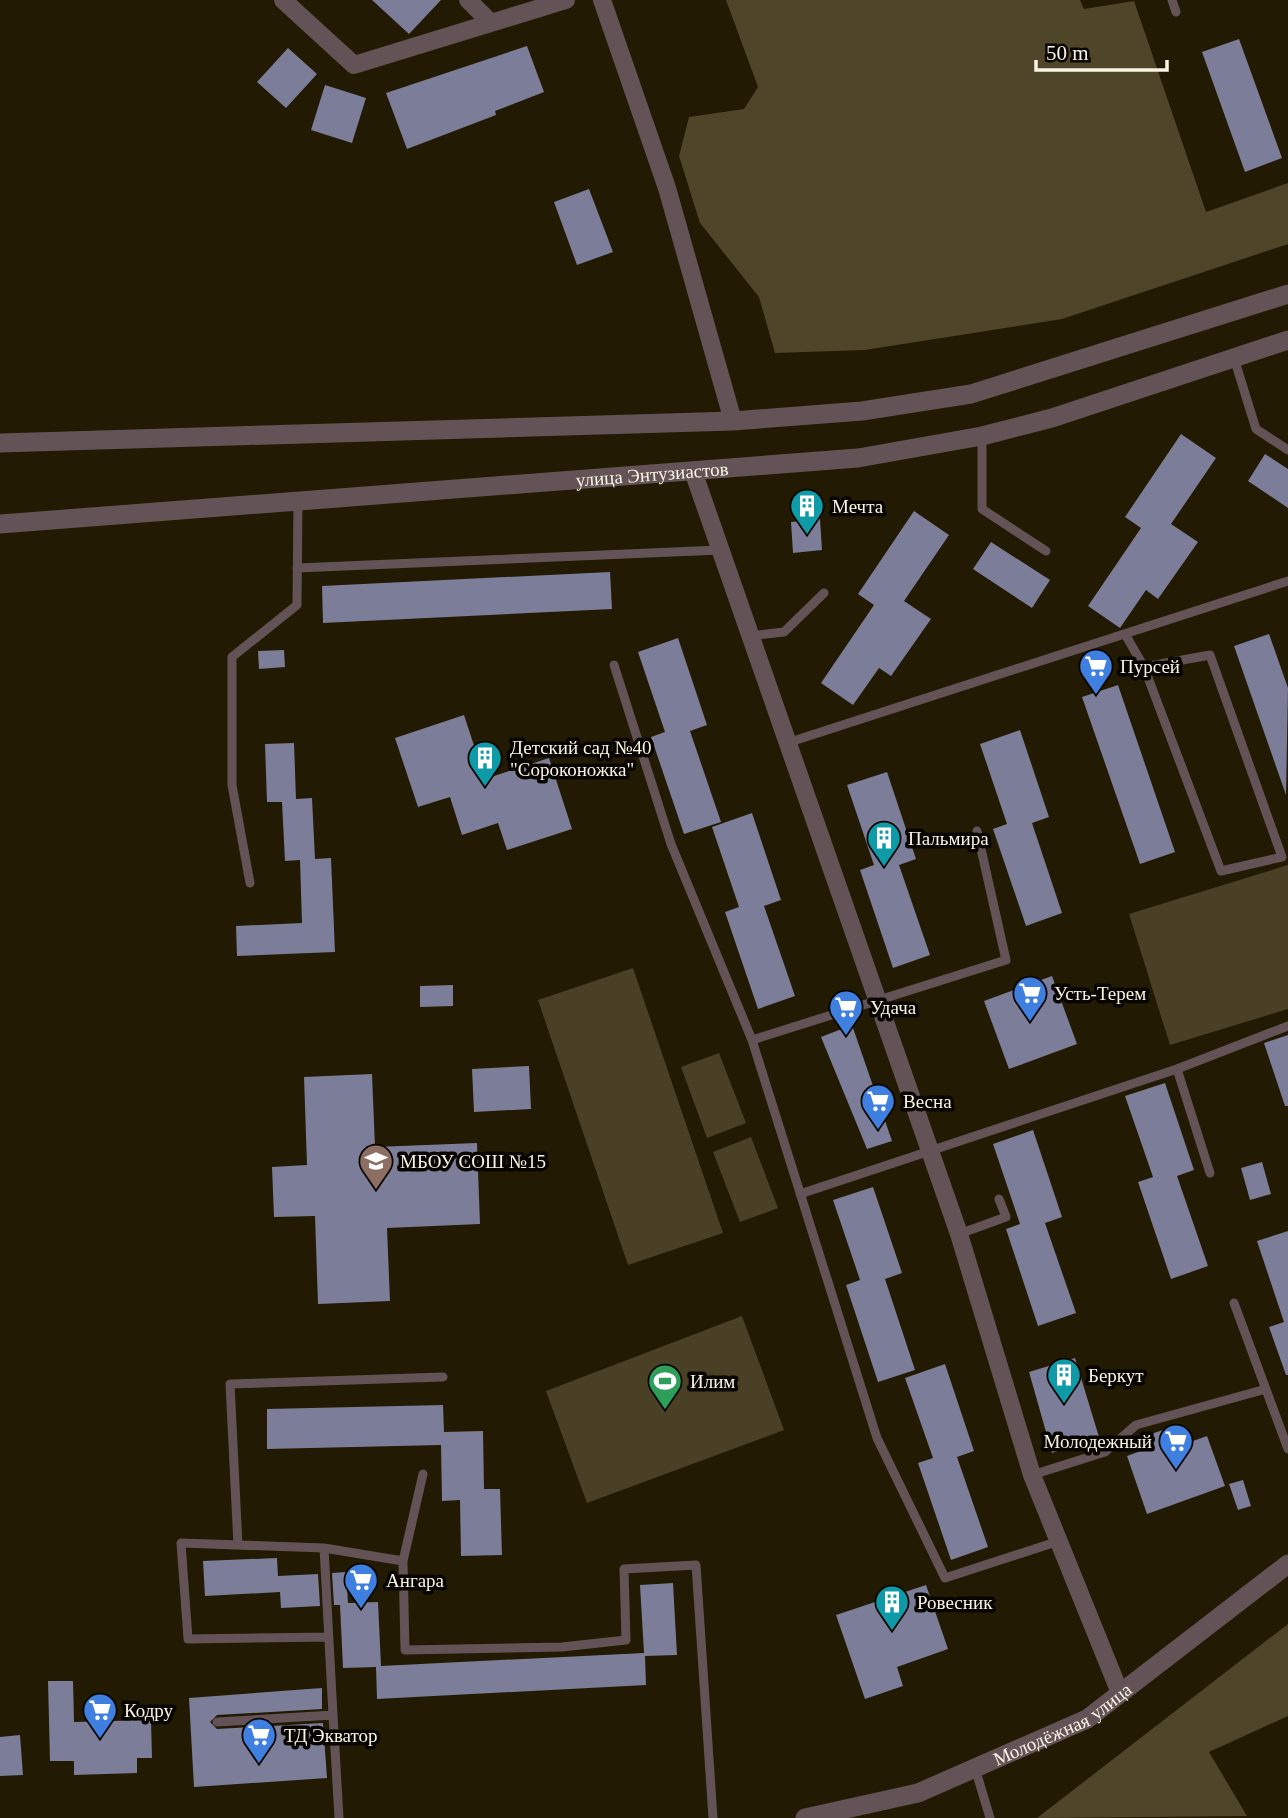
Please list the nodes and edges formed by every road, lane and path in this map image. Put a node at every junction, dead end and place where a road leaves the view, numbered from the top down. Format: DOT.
graph roads {
  1 [pos="283,0"];
  2 [pos="468,0"];
  3 [pos="566,0"];
  4 [pos="602,0"];
  5 [pos="1172,0"];
  6 [pos="1176,12"];
  7 [pos="491,23"];
  8 [pos="1288,294"];
  9 [pos="1288,340"];
  10 [pos="1234,358"];
  11 [pos="733,421"];
  12 [pos="982,436"];
  13 [pos="0,443"];
  14 [pos="1288,450"];
  15 [pos="692,471"];
  16 [pos="298,502"];
  17 [pos="0,524"];
  18 [pos="720,550"];
  19 [pos="1046,551"];
  20 [pos="297,568"];
  21 [pos="1288,581"];
  22 [pos="824,593"];
  23 [pos="1125,634"];
  24 [pos="749,636"];
  25 [pos="614,665"];
  26 [pos="1144,667"];
  27 [pos="787,743"];
  28 [pos="976,831"];
  29 [pos="250,883"];
  30 [pos="876,1001"];
  31 [pos="1288,1026"];
  32 [pos="752,1040"];
  33 [pos="1177,1069"];
  34 [pos="930,1152"];
  35 [pos="1210,1173"];
  36 [pos="800,1194"];
  37 [pos="999,1199"];
  38 [pos="959,1234"];
  39 [pos="1234,1303"];
  40 [pos="443,1377"];
  41 [pos="1266,1389"];
  42 [pos="1288,1449"];
  43 [pos="423,1474"];
  44 [pos="1032,1475"];
  45 [pos="1059,1541"];
  46 [pos="238,1545"];
  47 [pos="324,1548"];
  48 [pos="403,1561"];
  49 [pos="1288,1564"];
  50 [pos="329,1637"];
  51 [pos="1120,1693"];
  52 [pos="333,1715"];
  53 [pos="217,1722"];
  54 [pos="975,1768"];
  55 [pos="339,1818"];
  56 [pos="713,1818"];
  57 [pos="805,1818"];
  58 [pos="990,1818"];
  1 -- 7 [label="street"];
  2 -- 7 [label="street"];
  3 -- 7 [label="street"];
  4 -- 11 [label="street"];
  5 -- 6 [label="lane"];
  8 -- 11 [label="street"];
  9 -- 10 [label="street, улица Энтузиастов"];
  10 -- 12 [label="street, улица Энтузиастов"];
  10 -- 14 [label="lane"];
  11 -- 13 [label="street"];
  12 -- 15 [label="street, улица Энтузиастов"];
  12 -- 19 [label="lane"];
  15 -- 16 [label="street, улица Энтузиастов"];
  15 -- 18 [label="street"];
  16 -- 17 [label="street, улица Энтузиастов"];
  16 -- 20 [label="lane"];
  18 -- 20 [label="lane"];
  18 -- 24 [label="street"];
  20 -- 29 [label="lane"];
  21 -- 23 [label="lane"];
  22 -- 24 [label="lane"];
  23 -- 26 [label="lane"];
  23 -- 27 [label="lane"];
  24 -- 27 [label="street"];
  25 -- 32 [label="lane"];
  26 -- 26 [label="lane"];
  27 -- 30 [label="street"];
  28 -- 30 [label="lane"];
  30 -- 32 [label="lane"];
  30 -- 34 [label="street"];
  31 -- 33 [label="lane"];
  32 -- 36 [label="lane"];
  33 -- 34 [label="lane"];
  33 -- 35 [label="lane"];
  34 -- 36 [label="lane"];
  34 -- 38 [label="street"];
  36 -- 45 [label="lane"];
  37 -- 38 [label="lane"];
  38 -- 44 [label="street"];
  39 -- 41 [label="lane"];
  40 -- 46 [label="lane"];
  41 -- 42 [label="lane"];
  41 -- 44 [label="lane"];
  43 -- 48 [label="lane"];
  44 -- 45 [label="street"];
  45 -- 51 [label="street"];
  46 -- 47 [label="lane"];
  46 -- 50 [label="lane"];
  47 -- 48 [label="lane"];
  47 -- 50 [label="lane"];
  48 -- 56 [label="lane"];
  49 -- 51 [label="street, Молодёжная улица"];
  50 -- 52 [label="lane"];
  51 -- 54 [label="street, Молодёжная улица"];
  52 -- 53 [label="lane"];
  52 -- 55 [label="lane"];
  54 -- 57 [label="street, Молодёжная улица"];
  54 -- 58 [label="lane"];
}
